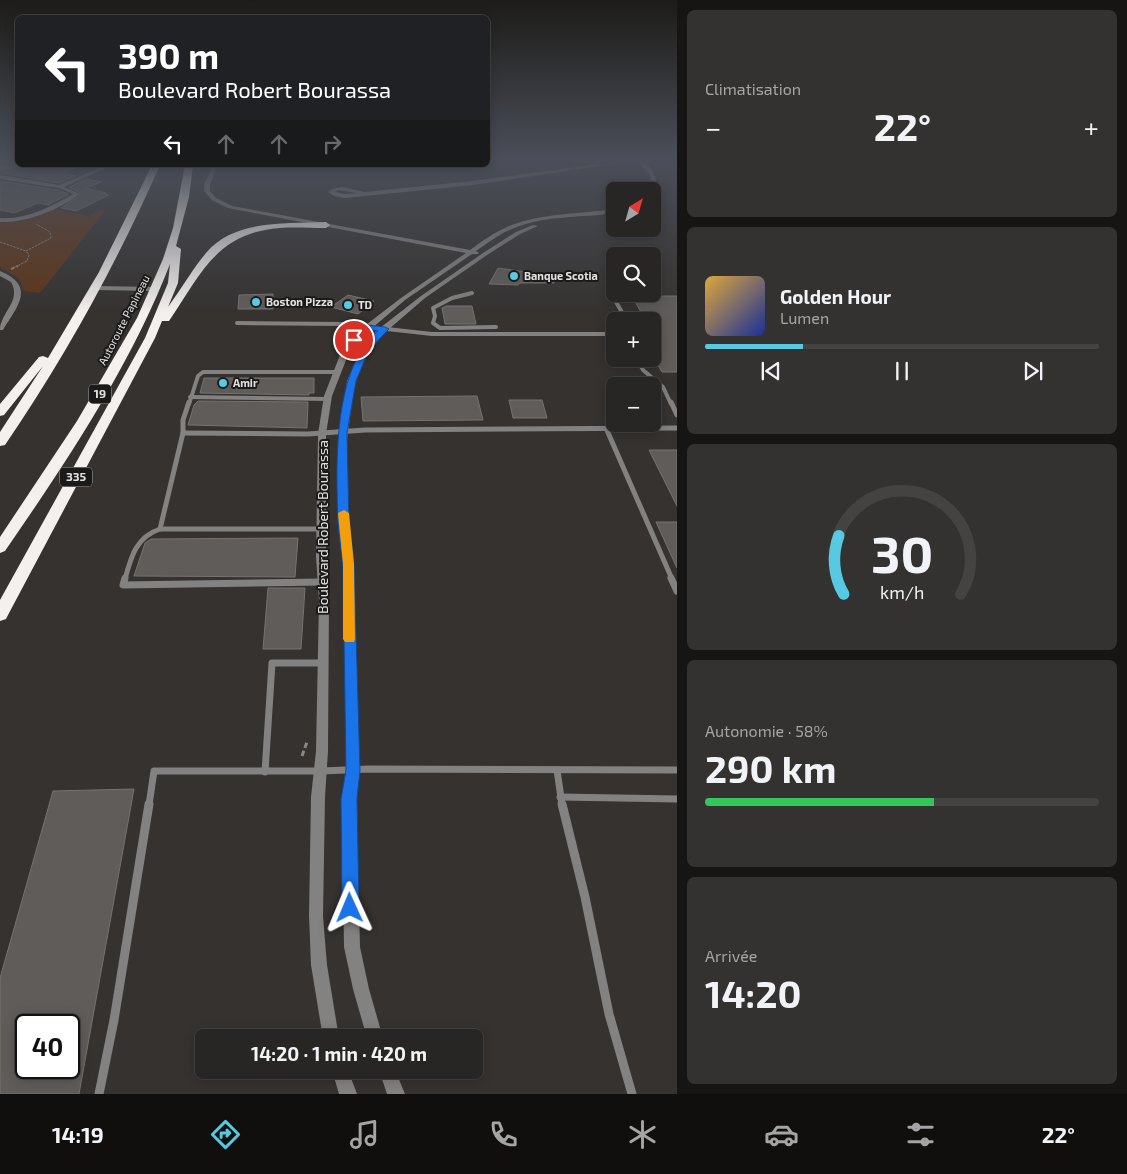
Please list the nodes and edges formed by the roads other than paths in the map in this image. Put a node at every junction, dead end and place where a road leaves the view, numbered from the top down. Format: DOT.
graph roads {
  1 [pos="41,211"];
  2 [pos="135,211"];
  3 [pos="181,211"];
  4 [pos="246,211"];
  5 [pos="264,211"];
  6 [pos="606,212"];
  7 [pos="580,216"];
  8 [pos="3,220"];
  9 [pos="326,226"];
  10 [pos="177,228"];
  11 [pos="438,246"];
  12 [pos="474,250"];
  13 [pos="488,253"];
  14 [pos="455,263"];
  15 [pos="3,275"];
  16 [pos="96,288"];
  17 [pos="155,289"];
  18 [pos="472,294"];
  19 [pos="84,307"];
  20 [pos="237,323"];
  21 [pos="496,327"];
  22 [pos="0,328"];
  23 [pos="367,328"];
  24 [pos="385,329"];
  25 [pos="606,334"];
  26 [pos="150,338"];
  27 [pos="641,367"];
  28 [pos="336,372"];
  29 [pos="190,397"];
  30 [pos="328,399"];
  31 [pos="0,412"];
  32 [pos="677,415"];
  33 [pos="606,428"];
  34 [pos="661,428"];
  35 [pos="677,428"];
  36 [pos="608,432"];
  37 [pos="183,433"];
  38 [pos="342,433"];
  39 [pos="322,434"];
  40 [pos="0,442"];
  41 [pos="321,528"];
  42 [pos="160,529"];
  43 [pos="0,548"];
  44 [pos="322,582"];
  45 [pos="677,592"];
  46 [pos="0,615"];
  47 [pos="323,663"];
  48 [pos="353,770"];
  49 [pos="557,770"];
  50 [pos="677,770"];
  51 [pos="322,771"];
  52 [pos="265,772"];
  53 [pos="560,797"];
  54 [pos="677,799"];
  55 [pos="329,1029"];
  56 [pos="372,1029"];
  57 [pos="343,1079"];
  58 [pos="390,1079"];
  59 [pos="98,1094"];
  60 [pos="348,1094"];
  61 [pos="396,1094"];
  62 [pos="632,1094"];
  1 -- 8 [label="street"];
  2 -- 16 [label="highway"];
  3 -- 10 [label="highway, Autoroute Papineau / 19"];
  4 -- 9 [label="street"];
  5 -- 12 [label="street"];
  6 -- 7 [label="street"];
  7 -- 12 [label="street, Boulevard Robert Bourassa"];
  7 -- 13 [label="street, Boulevard Robert Bourassa"];
  9 -- 11 [label="street"];
  9 -- 26 [label="highway"];
  10 -- 17 [label="highway, Autoroute Papineau / 19"];
  10 -- 26 [label="highway, 335"];
  11 -- 12 [label="street"];
  11 -- 14 [label="street"];
  12 -- 13 [label="street"];
  12 -- 14 [label="street, Boulevard Robert Bourassa"];
  13 -- 24 [label="street, Boulevard Robert Bourassa"];
  14 -- 23 [label="street, Boulevard Robert Bourassa"];
  15 -- 22 [label="street"];
  16 -- 17 [label="lane"];
  16 -- 19 [label="highway"];
  17 -- 43 [label="highway, Autoroute Papineau / 19"];
  18 -- 21 [label="lane"];
  19 -- 31 [label="highway"];
  19 -- 40 [label="highway"];
  20 -- 23 [label="lane"];
  23 -- 24 [label="lane"];
  23 -- 28 [label="street, Boulevard Robert Bourassa"];
  24 -- 25 [label="lane"];
  24 -- 38 [label="street, Boulevard Robert Bourassa"];
  26 -- 46 [label="highway, 335"];
  27 -- 32 [label="lane"];
  28 -- 29 [label="lane"];
  28 -- 30 [label="street, Boulevard Robert Bourassa"];
  29 -- 30 [label="lane"];
  29 -- 37 [label="lane"];
  30 -- 39 [label="street, Boulevard Robert Bourassa"];
  33 -- 38 [label="lane"];
  34 -- 35 [label="lane"];
  36 -- 45 [label="lane"];
  37 -- 39 [label="lane"];
  37 -- 42 [label="lane"];
  38 -- 39 [label="lane"];
  38 -- 48 [label="street, Boulevard Robert Bourassa"];
  39 -- 41 [label="street, Boulevard Robert Bourassa"];
  41 -- 42 [label="lane"];
  41 -- 44 [label="street, Boulevard Robert Bourassa"];
  42 -- 44 [label="lane"];
  44 -- 47 [label="street, Boulevard Robert Bourassa"];
  47 -- 51 [label="street, Boulevard Robert Bourassa"];
  47 -- 52 [label="lane"];
  48 -- 49 [label="lane"];
  48 -- 51 [label="lane"];
  48 -- 56 [label="street, Boulevard Robert Bourassa"];
  49 -- 50 [label="lane"];
  49 -- 53 [label="lane"];
  51 -- 52 [label="lane"];
  51 -- 55 [label="street, Boulevard Robert Bourassa"];
  52 -- 59 [label="lane"];
  53 -- 54 [label="lane"];
  53 -- 62 [label="lane"];
  57 -- 60 [label="street"];
  58 -- 61 [label="street"];
}
